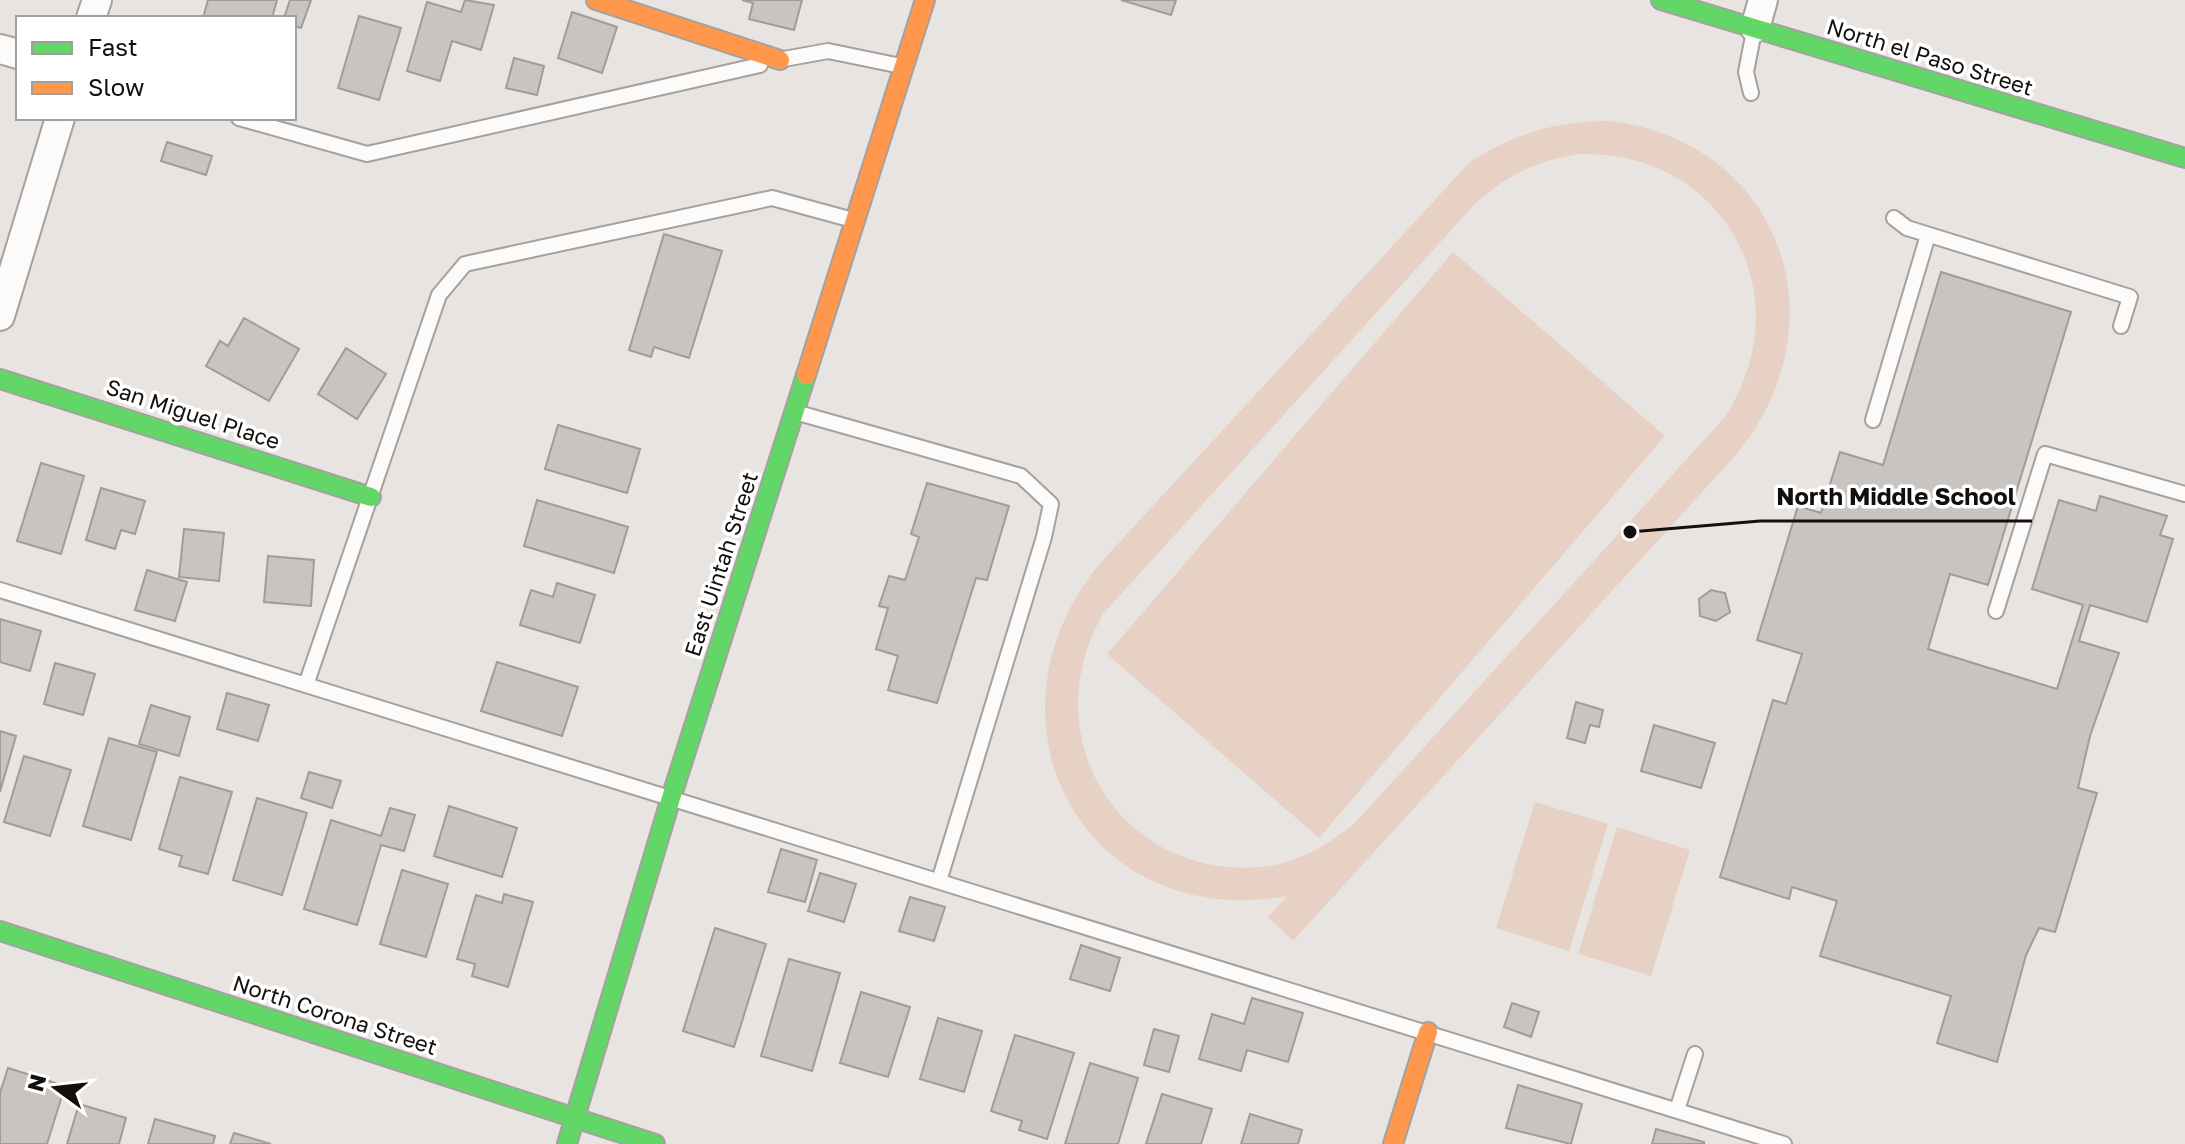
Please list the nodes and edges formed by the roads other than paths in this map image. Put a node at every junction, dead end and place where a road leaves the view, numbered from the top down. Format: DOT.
graph roads {
  1 [pos="596,0"];
  2 [pos="925,0"];
  3 [pos="1661,0"];
  4 [pos="1763,0"];
  5 [pos="1755,28"];
  6 [pos="780,60"];
  7 [pos="904,67"];
  8 [pos="1751,93"];
  9 [pos="59,120"];
  10 [pos="246,120"];
  11 [pos="2185,158"];
  12 [pos="1894,218"];
  13 [pos="855,221"];
  14 [pos="1928,235"];
  15 [pos="6,272"];
  16 [pos="0,316"];
  17 [pos="2121,326"];
  18 [pos="0,379"];
  19 [pos="795,412"];
  20 [pos="1873,420"];
  21 [pos="2185,494"];
  22 [pos="371,497"];
  23 [pos="0,590"];
  24 [pos="1996,611"];
  25 [pos="306,685"];
  26 [pos="671,798"];
  27 [pos="939,881"];
  28 [pos="0,931"];
  29 [pos="1428,1032"];
  30 [pos="1695,1054"];
  31 [pos="1677,1110"];
  32 [pos="575,1119"];
  33 [pos="567,1144"];
  34 [pos="655,1144"];
  35 [pos="1393,1144"];
  36 [pos="1784,1144"];
  1 -- 6 [label="street"];
  2 -- 7 [label="street, East Uintah Street"];
  3 -- 5 [label="street, North el Paso Street"];
  4 -- 5 [label="street"];
  5 -- 8 [label="lane"];
  5 -- 11 [label="street, North el Paso Street"];
  6 -- 7 [label="lane"];
  6 -- 10 [label="lane"];
  7 -- 13 [label="street, East Uintah Street"];
  9 -- 15 [label="street"];
  12 -- 14 [label="lane"];
  13 -- 19 [label="street, East Uintah Street"];
  13 -- 22 [label="lane"];
  14 -- 17 [label="lane"];
  14 -- 20 [label="lane"];
  15 -- 16 [label="street"];
  18 -- 22 [label="street, San Miguel Place"];
  19 -- 26 [label="street, East Uintah Street"];
  19 -- 27 [label="lane"];
  21 -- 24 [label="lane"];
  22 -- 25 [label="lane"];
  23 -- 25 [label="lane"];
  25 -- 26 [label="lane"];
  26 -- 27 [label="lane"];
  26 -- 32 [label="street, East Uintah Street"];
  27 -- 29 [label="lane"];
  28 -- 32 [label="street, North Corona Street"];
  29 -- 31 [label="lane"];
  29 -- 35 [label="street"];
  30 -- 31 [label="lane"];
  31 -- 36 [label="lane"];
  32 -- 33 [label="street, East Uintah Street"];
  32 -- 34 [label="street, North Corona Street"];
}
